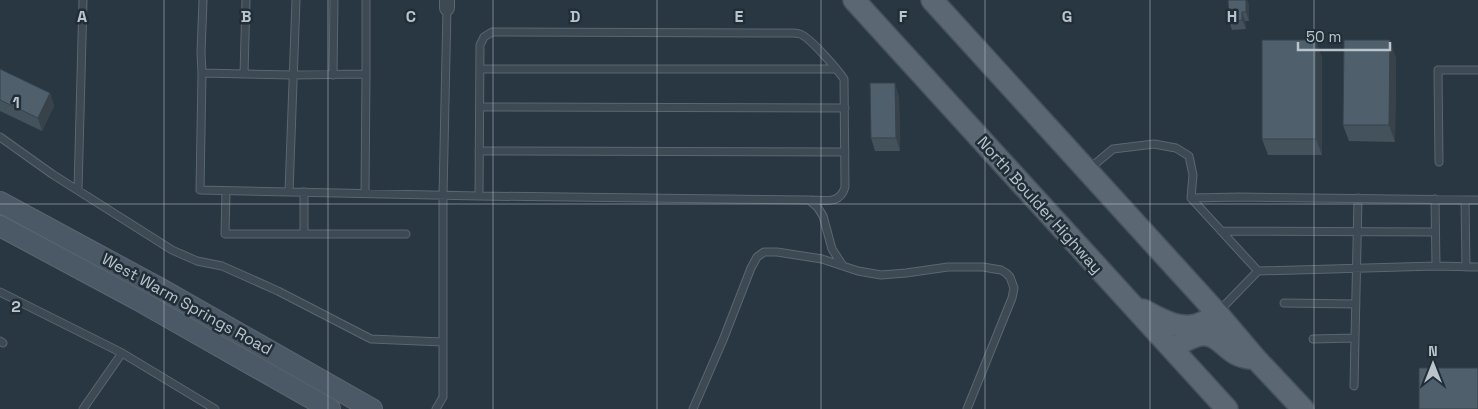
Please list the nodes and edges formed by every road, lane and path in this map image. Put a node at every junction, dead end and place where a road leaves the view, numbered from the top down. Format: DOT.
graph roads {
  1 [pos="83,0"];
  2 [pos="203,0"];
  3 [pos="246,0"];
  4 [pos="296,0"];
  5 [pos="334,0"];
  6 [pos="366,0"];
  7 [pos="854,0"];
  8 [pos="932,0"];
  9 [pos="447,4"];
  10 [pos="480,69"];
  11 [pos="836,69"];
  12 [pos="1478,70"];
  13 [pos="202,73"];
  14 [pos="244,74"];
  15 [pos="366,74"];
  16 [pos="294,75"];
  17 [pos="333,75"];
  18 [pos="480,107"];
  19 [pos="845,108"];
  20 [pos="0,137"];
  21 [pos="479,152"];
  22 [pos="845,152"];
  23 [pos="1439,162"];
  24 [pos="1087,170"];
  25 [pos="78,190"];
  26 [pos="226,191"];
  27 [pos="289,192"];
  28 [pos="304,192"];
  29 [pos="364,193"];
  30 [pos="443,195"];
  31 [pos="479,196"];
  32 [pos="1191,198"];
  33 [pos="1358,198"];
  34 [pos="809,200"];
  35 [pos="1435,200"];
  36 [pos="1465,200"];
  37 [pos="1478,200"];
  38 [pos="0,202"];
  39 [pos="0,226"];
  40 [pos="1221,231"];
  41 [pos="1357,231"];
  42 [pos="1436,232"];
  43 [pos="304,234"];
  44 [pos="406,234"];
  45 [pos="843,266"];
  46 [pos="1436,266"];
  47 [pos="1466,267"];
  48 [pos="1478,267"];
  49 [pos="1356,268"];
  50 [pos="1258,271"];
  51 [pos="0,292"];
  52 [pos="1130,303"];
  53 [pos="1284,303"];
  54 [pos="1356,304"];
  55 [pos="1217,313"];
  56 [pos="1355,338"];
  57 [pos="1313,339"];
  58 [pos="443,342"];
  59 [pos="1172,348"];
  60 [pos="122,353"];
  61 [pos="1256,359"];
  62 [pos="1354,386"];
  63 [pos="83,409"];
  64 [pos="215,409"];
  65 [pos="330,409"];
  66 [pos="372,409"];
  67 [pos="436,409"];
  68 [pos="693,409"];
  69 [pos="967,409"];
  70 [pos="1227,409"];
  71 [pos="1303,409"];
  1 -- 25 [label="lane"];
  2 -- 13 [label="lane"];
  3 -- 14 [label="lane"];
  4 -- 16 [label="lane"];
  5 -- 17 [label="lane"];
  6 -- 15 [label="lane"];
  7 -- 52 [label="main road, North Boulder Highway"];
  8 -- 24 [label="main road"];
  9 -- 30 [label="lane"];
  10 -- 11 [label="lane"];
  10 -- 11 [label="lane"];
  10 -- 18 [label="lane"];
  11 -- 19 [label="lane"];
  12 -- 23 [label="lane"];
  13 -- 14 [label="lane"];
  13 -- 26 [label="lane"];
  14 -- 16 [label="lane"];
  15 -- 17 [label="lane"];
  15 -- 29 [label="lane"];
  16 -- 17 [label="lane"];
  16 -- 27 [label="lane"];
  18 -- 19 [label="lane"];
  18 -- 21 [label="lane"];
  19 -- 22 [label="lane"];
  20 -- 25 [label="lane"];
  21 -- 22 [label="lane"];
  21 -- 31 [label="lane"];
  22 -- 34 [label="lane"];
  24 -- 32 [label="lane"];
  24 -- 55 [label="main road"];
  25 -- 58 [label="lane"];
  26 -- 27 [label="lane"];
  26 -- 43 [label="lane"];
  27 -- 28 [label="lane"];
  28 -- 29 [label="lane"];
  28 -- 43 [label="lane"];
  29 -- 30 [label="lane"];
  30 -- 31 [label="lane"];
  30 -- 58 [label="lane"];
  31 -- 34 [label="lane"];
  32 -- 33 [label="lane"];
  32 -- 40 [label="lane"];
  33 -- 35 [label="lane"];
  33 -- 41 [label="lane"];
  34 -- 45 [label="lane"];
  35 -- 36 [label="lane"];
  35 -- 42 [label="lane"];
  36 -- 37 [label="lane"];
  36 -- 47 [label="lane"];
  38 -- 66 [label="main road, West Warm Springs Road"];
  39 -- 65 [label="main road, West Warm Springs Road"];
  40 -- 41 [label="lane"];
  40 -- 50 [label="lane"];
  41 -- 42 [label="lane"];
  41 -- 49 [label="lane"];
  42 -- 46 [label="lane"];
  43 -- 44 [label="lane"];
  45 -- 68 [label="lane"];
  45 -- 69 [label="lane"];
  46 -- 47 [label="lane"];
  46 -- 49 [label="lane"];
  47 -- 48 [label="lane"];
  49 -- 50 [label="lane"];
  49 -- 54 [label="lane"];
  50 -- 55 [label="lane"];
  51 -- 60 [label="lane"];
  52 -- 55 [label="main road"];
  52 -- 59 [label="main road, North Boulder Highway"];
  53 -- 54 [label="lane"];
  54 -- 56 [label="lane"];
  55 -- 61 [label="main road"];
  56 -- 57 [label="lane"];
  56 -- 62 [label="lane"];
  58 -- 67 [label="lane"];
  59 -- 61 [label="main road"];
  59 -- 70 [label="main road, North Boulder Highway"];
  60 -- 63 [label="lane"];
  60 -- 64 [label="lane"];
  61 -- 71 [label="main road"];
}
